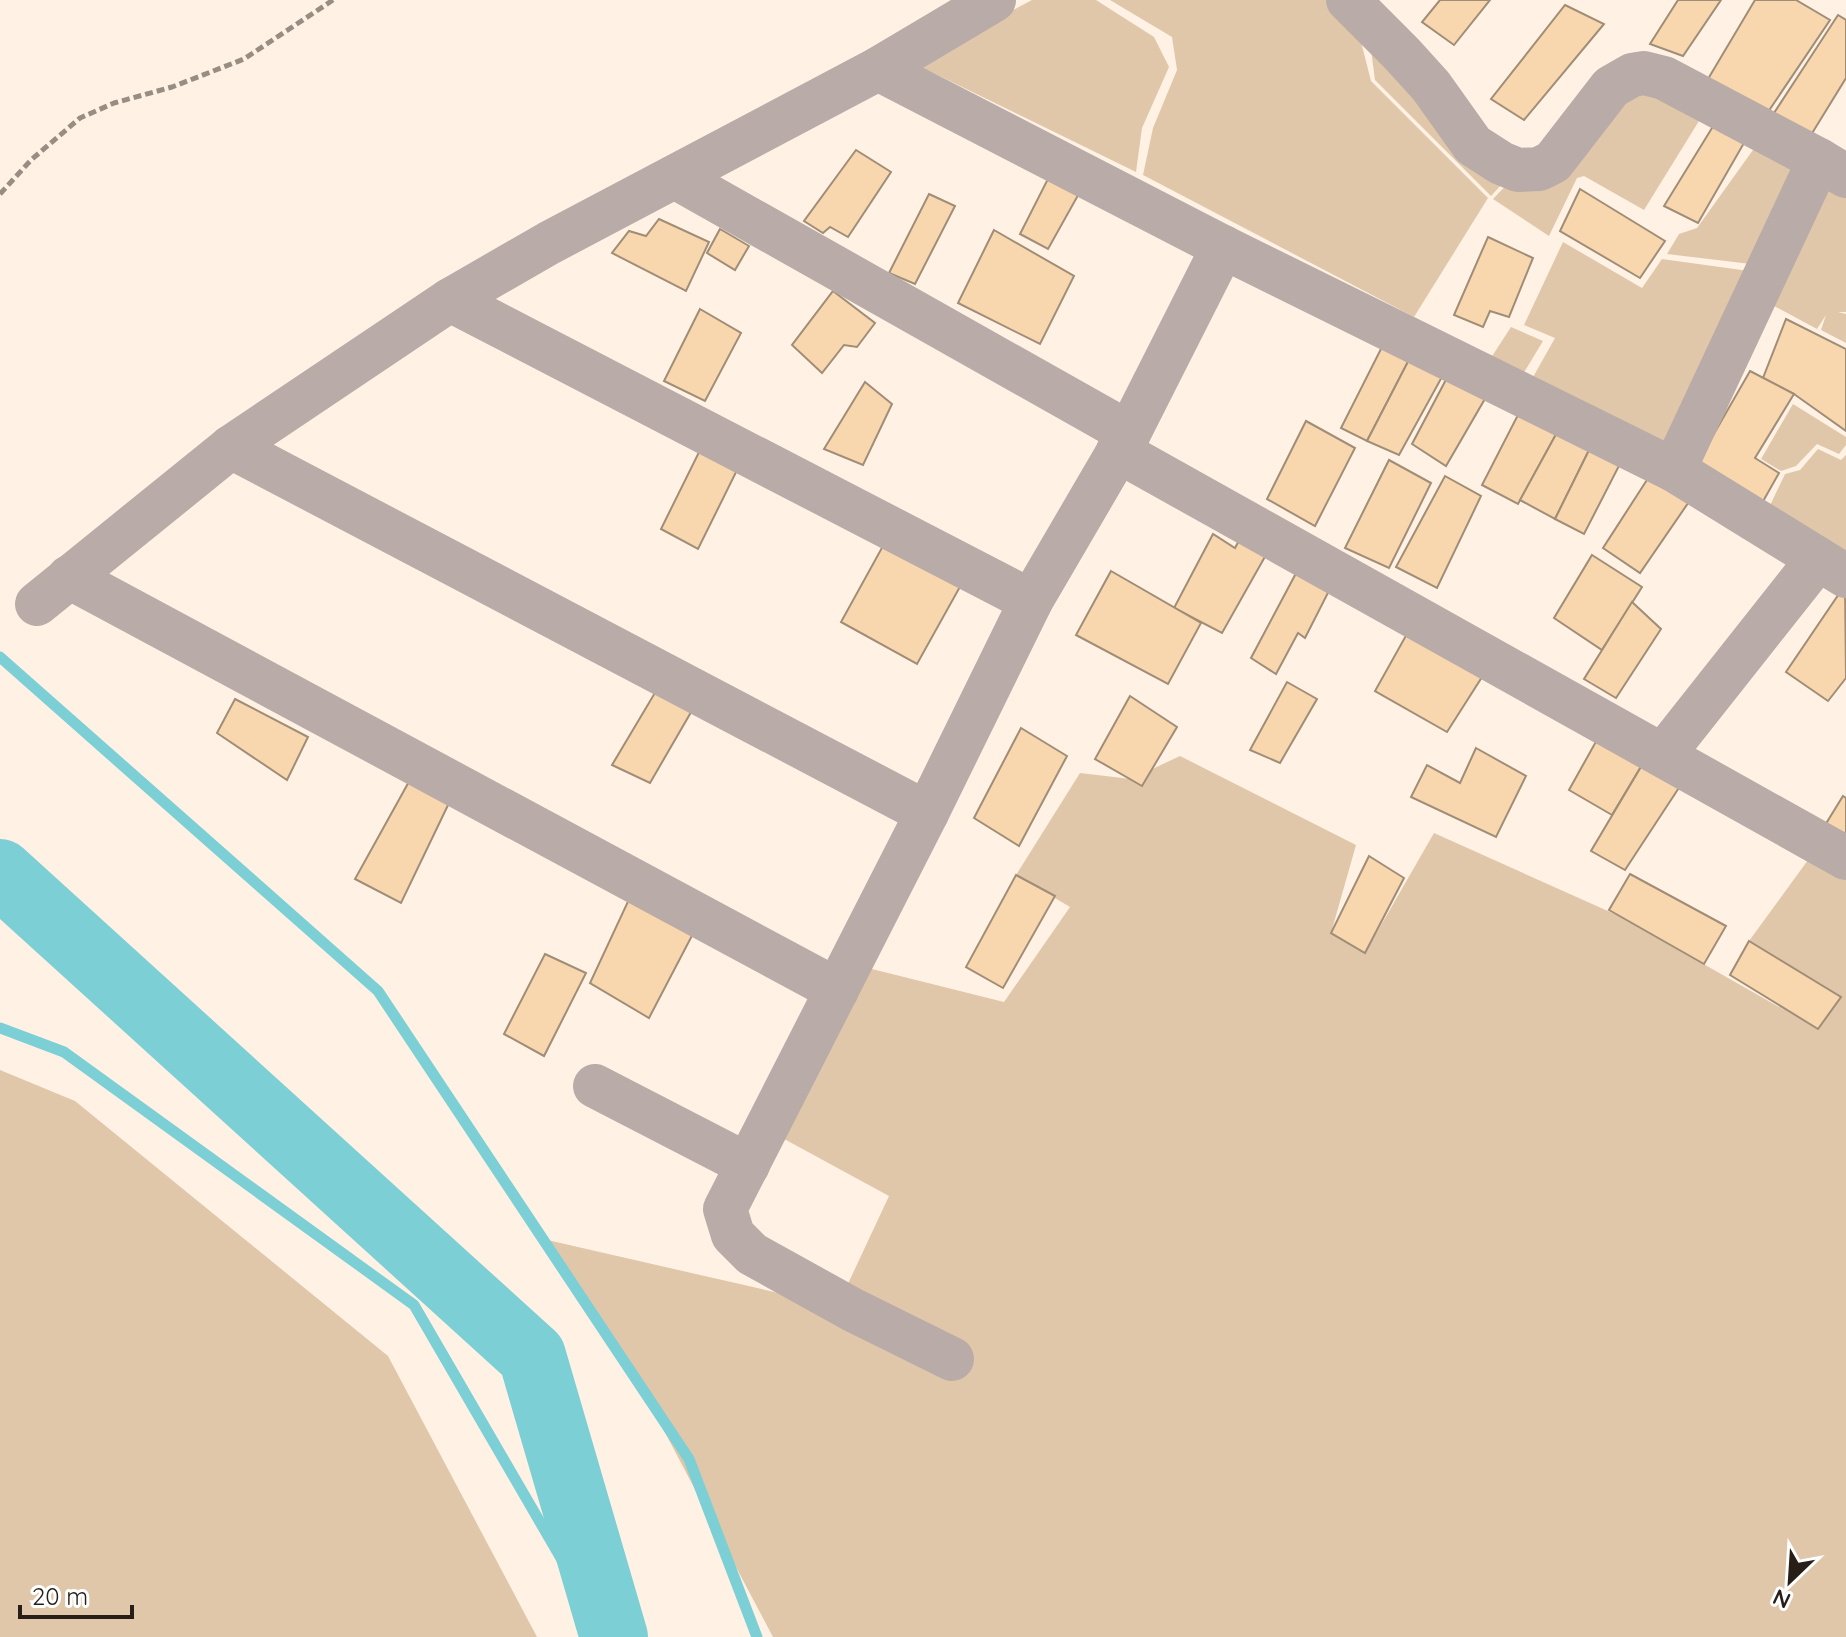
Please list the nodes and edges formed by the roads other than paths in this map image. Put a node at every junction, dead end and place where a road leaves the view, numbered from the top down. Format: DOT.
graph roads {
  1 [pos="994,0"];
  2 [pos="1348,0"];
  3 [pos="878,69"];
  4 [pos="1832,168"];
  5 [pos="675,177"];
  6 [pos="1223,247"];
  7 [pos="450,300"];
  8 [pos="1124,442"];
  9 [pos="231,447"];
  10 [pos="1674,470"];
  11 [pos="1832,567"];
  12 [pos="1031,601"];
  13 [pos="1663,755"];
  14 [pos="927,813"];
  15 [pos="1846,858"];
  16 [pos="837,990"];
  17 [pos="595,1086"];
  18 [pos="748,1165"];
  19 [pos="952,1359"];
  1 -- 3 [label="street"];
  2 -- 4 [label="street"];
  3 -- 5 [label="street"];
  3 -- 6 [label="street"];
  4 -- 10 [label="street"];
  5 -- 7 [label="street"];
  5 -- 8 [label="street"];
  6 -- 8 [label="street"];
  6 -- 10 [label="street"];
  7 -- 9 [label="street"];
  7 -- 12 [label="street"];
  8 -- 12 [label="street"];
  8 -- 13 [label="street"];
  9 -- 14 [label="street"];
  9 -- 16 [label="street"];
  10 -- 11 [label="street"];
  11 -- 13 [label="street"];
  12 -- 14 [label="street"];
  13 -- 15 [label="street"];
  14 -- 16 [label="street"];
  16 -- 18 [label="street"];
  17 -- 18 [label="street"];
  18 -- 19 [label="street"];
}
